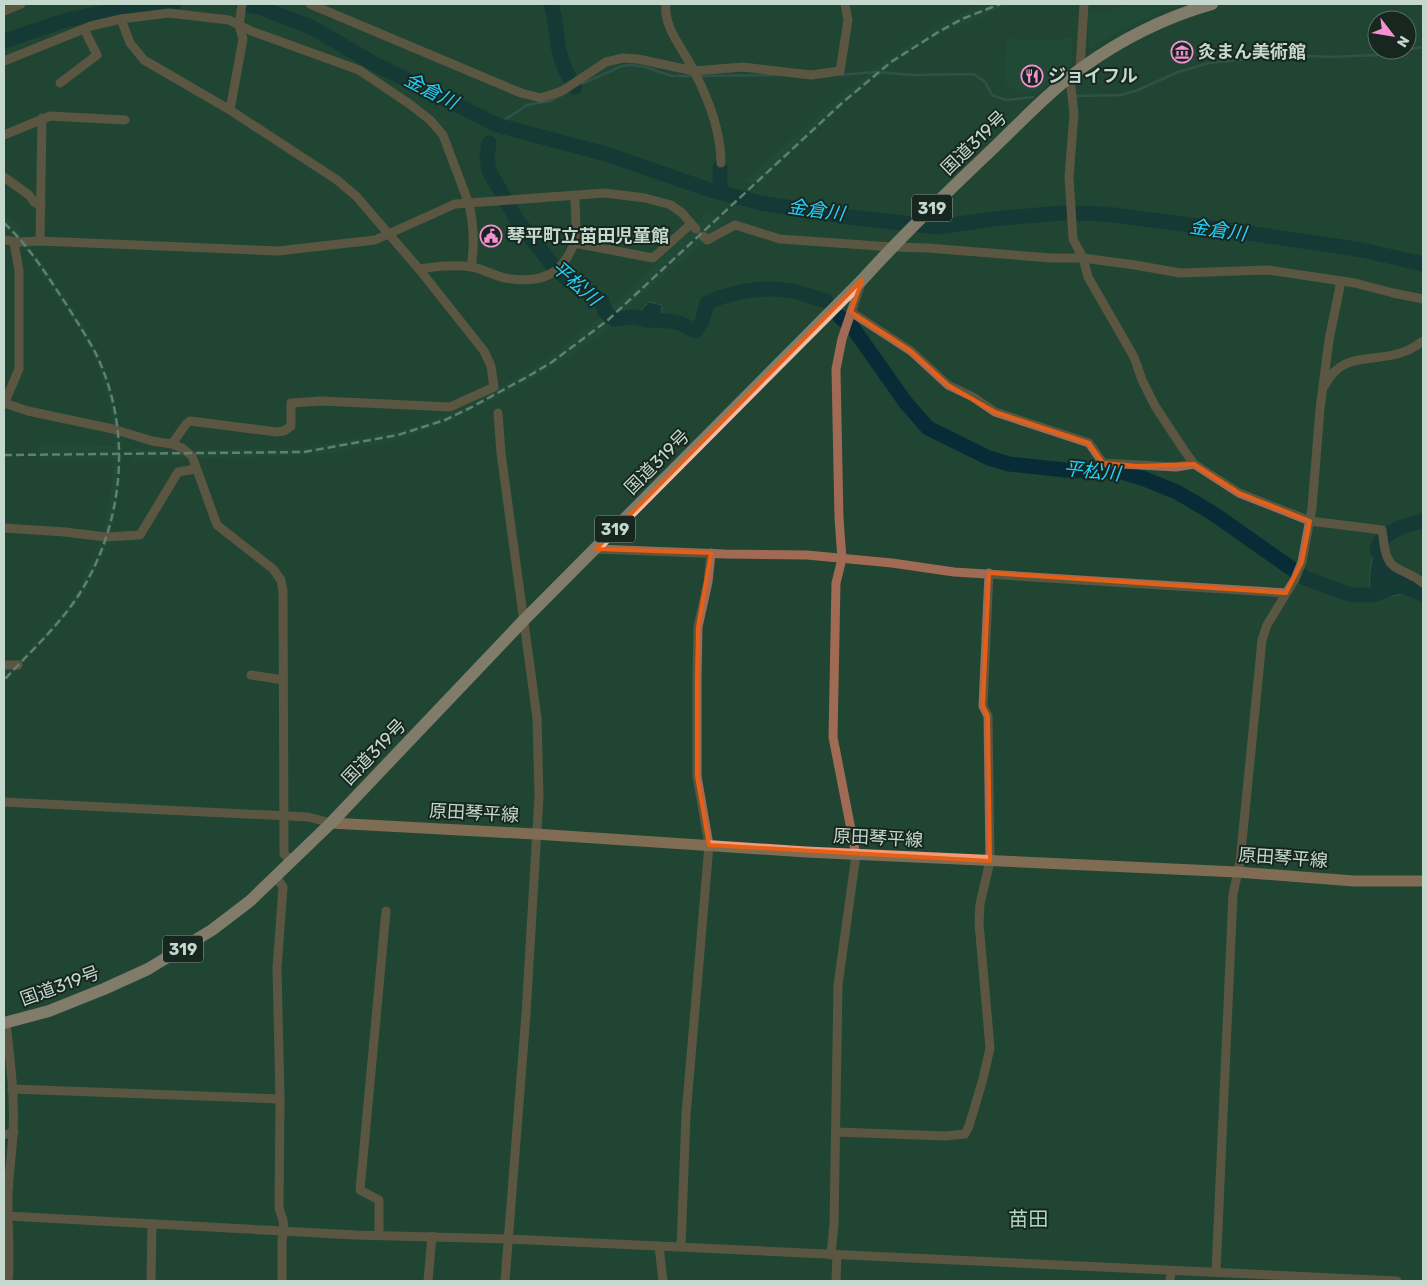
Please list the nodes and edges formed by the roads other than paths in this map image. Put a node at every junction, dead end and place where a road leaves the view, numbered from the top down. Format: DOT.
graph roads {
  1 [pos="20,4"];
  2 [pos="242,4"];
  3 [pos="310,4"];
  4 [pos="666,4"];
  5 [pos="845,4"];
  6 [pos="1084,4"];
  7 [pos="1212,4"];
  8 [pos="4,11"];
  9 [pos="121,19"];
  10 [pos="239,22"];
  11 [pos="84,29"];
  12 [pos="4,61"];
  13 [pos="1080,69"];
  14 [pos="694,71"];
  15 [pos="1070,78"];
  16 [pos="60,83"];
  17 [pos="230,110"];
  18 [pos="42,118"];
  19 [pos="125,120"];
  20 [pos="4,135"];
  21 [pos="721,163"];
  22 [pos="4,177"];
  23 [pos="575,196"];
  24 [pos="469,204"];
  25 [pos="41,206"];
  26 [pos="697,229"];
  27 [pos="390,235"];
  28 [pos="4,240"];
  29 [pos="40,241"];
  30 [pos="14,242"];
  31 [pos="574,243"];
  32 [pos="892,247"];
  33 [pos="1083,258"];
  34 [pos="471,267"];
  35 [pos="419,269"];
  36 [pos="862,280"];
  37 [pos="1341,281"];
  38 [pos="1423,299"];
  39 [pos="851,312"];
  40 [pos="1423,340"];
  41 [pos="1324,388"];
  42 [pos="4,403"];
  43 [pos="498,413"];
  44 [pos="172,444"];
  45 [pos="1194,464"];
  46 [pos="196,469"];
  47 [pos="1310,521"];
  48 [pos="4,528"];
  49 [pos="596,549"];
  50 [pos="711,554"];
  51 [pos="842,559"];
  52 [pos="989,574"];
  53 [pos="1423,583"];
  54 [pos="1286,593"];
  55 [pos="524,620"];
  56 [pos="4,665"];
  57 [pos="18,665"];
  58 [pos="251,675"];
  59 [pos="284,680"];
  60 [pos="4,802"];
  61 [pos="284,816"];
  62 [pos="330,822"];
  63 [pos="535,834"];
  64 [pos="709,845"];
  65 [pos="856,855"];
  66 [pos="292,861"];
  67 [pos="990,861"];
  68 [pos="1237,872"];
  69 [pos="276,877"];
  70 [pos="1423,881"];
  71 [pos="386,911"];
  72 [pos="5,1023"];
  73 [pos="12,1089"];
  74 [pos="280,1099"];
  75 [pos="14,1132"];
  76 [pos="836,1132"];
  77 [pos="4,1135"];
  78 [pos="8,1216"];
  79 [pos="152,1224"];
  80 [pos="284,1231"];
  81 [pos="379,1235"];
  82 [pos="432,1236"];
  83 [pos="509,1239"];
  84 [pos="659,1246"];
  85 [pos="681,1247"];
  86 [pos="834,1255"];
  87 [pos="1171,1271"];
  88 [pos="1216,1272"];
  89 [pos="8,1281"];
  90 [pos="151,1281"];
  91 [pos="282,1281"];
  92 [pos="428,1281"];
  93 [pos="505,1281"];
  94 [pos="663,1281"];
  95 [pos="836,1281"];
  96 [pos="1170,1281"];
  97 [pos="1397,1281"];
  1 -- 8 [label="street"];
  2 -- 10 [label="street"];
  3 -- 14 [label="street"];
  4 -- 14 [label="street"];
  5 -- 14 [label="street"];
  6 -- 13 [label="street"];
  7 -- 13 [label="highway, 国道319号 / 319"];
  9 -- 10 [label="street"];
  9 -- 11 [label="street"];
  9 -- 17 [label="street"];
  10 -- 17 [label="street"];
  10 -- 24 [label="street"];
  11 -- 12 [label="street"];
  11 -- 16 [label="street"];
  13 -- 15 [label="highway, 国道319号 / 319"];
  14 -- 21 [label="street"];
  15 -- 32 [label="highway, 国道319号 / 319"];
  15 -- 33 [label="street"];
  17 -- 27 [label="street"];
  18 -- 19 [label="street"];
  18 -- 20 [label="street"];
  18 -- 25 [label="street"];
  22 -- 25 [label="street"];
  23 -- 24 [label="street"];
  23 -- 26 [label="street"];
  23 -- 31 [label="street"];
  24 -- 27 [label="street"];
  24 -- 34 [label="street"];
  25 -- 29 [label="street"];
  26 -- 31 [label="street"];
  26 -- 32 [label="street"];
  27 -- 29 [label="street"];
  27 -- 35 [label="street"];
  28 -- 30 [label="street"];
  29 -- 30 [label="street"];
  30 -- 42 [label="street"];
  31 -- 34 [label="street"];
  32 -- 33 [label="street"];
  32 -- 36 [label="highway, 国道319号 / 319"];
  33 -- 37 [label="street"];
  33 -- 45 [label="street"];
  34 -- 35 [label="street"];
  35 -- 44 [label="street"];
  36 -- 39 [label="street"];
  36 -- 49 [label="highway, 国道319号 / 319"];
  37 -- 38 [label="street"];
  37 -- 41 [label="street"];
  39 -- 45 [label="street"];
  39 -- 51 [label="street"];
  40 -- 41 [label="street"];
  41 -- 47 [label="street"];
  42 -- 44 [label="street"];
  43 -- 55 [label="street"];
  44 -- 46 [label="street"];
  45 -- 47 [label="street"];
  46 -- 48 [label="street"];
  46 -- 59 [label="street"];
  47 -- 53 [label="street"];
  47 -- 54 [label="street"];
  49 -- 50 [label="street"];
  49 -- 55 [label="highway, 国道319号 / 319"];
  50 -- 51 [label="street"];
  50 -- 64 [label="street"];
  51 -- 52 [label="street"];
  51 -- 65 [label="street"];
  52 -- 54 [label="street"];
  52 -- 67 [label="street"];
  54 -- 68 [label="street"];
  55 -- 62 [label="highway, 国道319号 / 319"];
  55 -- 63 [label="street"];
  56 -- 57 [label="street"];
  58 -- 59 [label="street"];
  59 -- 61 [label="street"];
  60 -- 61 [label="street"];
  61 -- 62 [label="street"];
  61 -- 66 [label="street"];
  62 -- 63 [label="main road, 原田琴平線"];
  62 -- 66 [label="highway, 国道319号 / 319"];
  63 -- 64 [label="main road, 原田琴平線"];
  63 -- 83 [label="street"];
  64 -- 65 [label="main road, 原田琴平線"];
  64 -- 85 [label="street"];
  65 -- 67 [label="main road, 原田琴平線"];
  65 -- 76 [label="street"];
  66 -- 69 [label="highway, 国道319号 / 319"];
  67 -- 68 [label="main road, 原田琴平線"];
  67 -- 76 [label="street"];
  68 -- 70 [label="main road, 原田琴平線"];
  68 -- 88 [label="street"];
  69 -- 72 [label="highway, 国道319号 / 319"];
  69 -- 74 [label="street"];
  71 -- 81 [label="street"];
  72 -- 73 [label="street"];
  73 -- 74 [label="street"];
  73 -- 75 [label="street"];
  74 -- 80 [label="street"];
  75 -- 77 [label="street"];
  75 -- 78 [label="street"];
  76 -- 86 [label="street"];
  78 -- 79 [label="street"];
  78 -- 89 [label="street"];
  79 -- 80 [label="street"];
  79 -- 90 [label="street"];
  80 -- 81 [label="street"];
  80 -- 91 [label="street"];
  81 -- 82 [label="street"];
  82 -- 83 [label="street"];
  82 -- 92 [label="street"];
  83 -- 84 [label="street"];
  83 -- 93 [label="street"];
  84 -- 85 [label="street"];
  84 -- 94 [label="street"];
  85 -- 86 [label="street"];
  86 -- 87 [label="street"];
  86 -- 95 [label="street"];
  87 -- 88 [label="street"];
  87 -- 96 [label="street"];
  88 -- 97 [label="street"];
}
